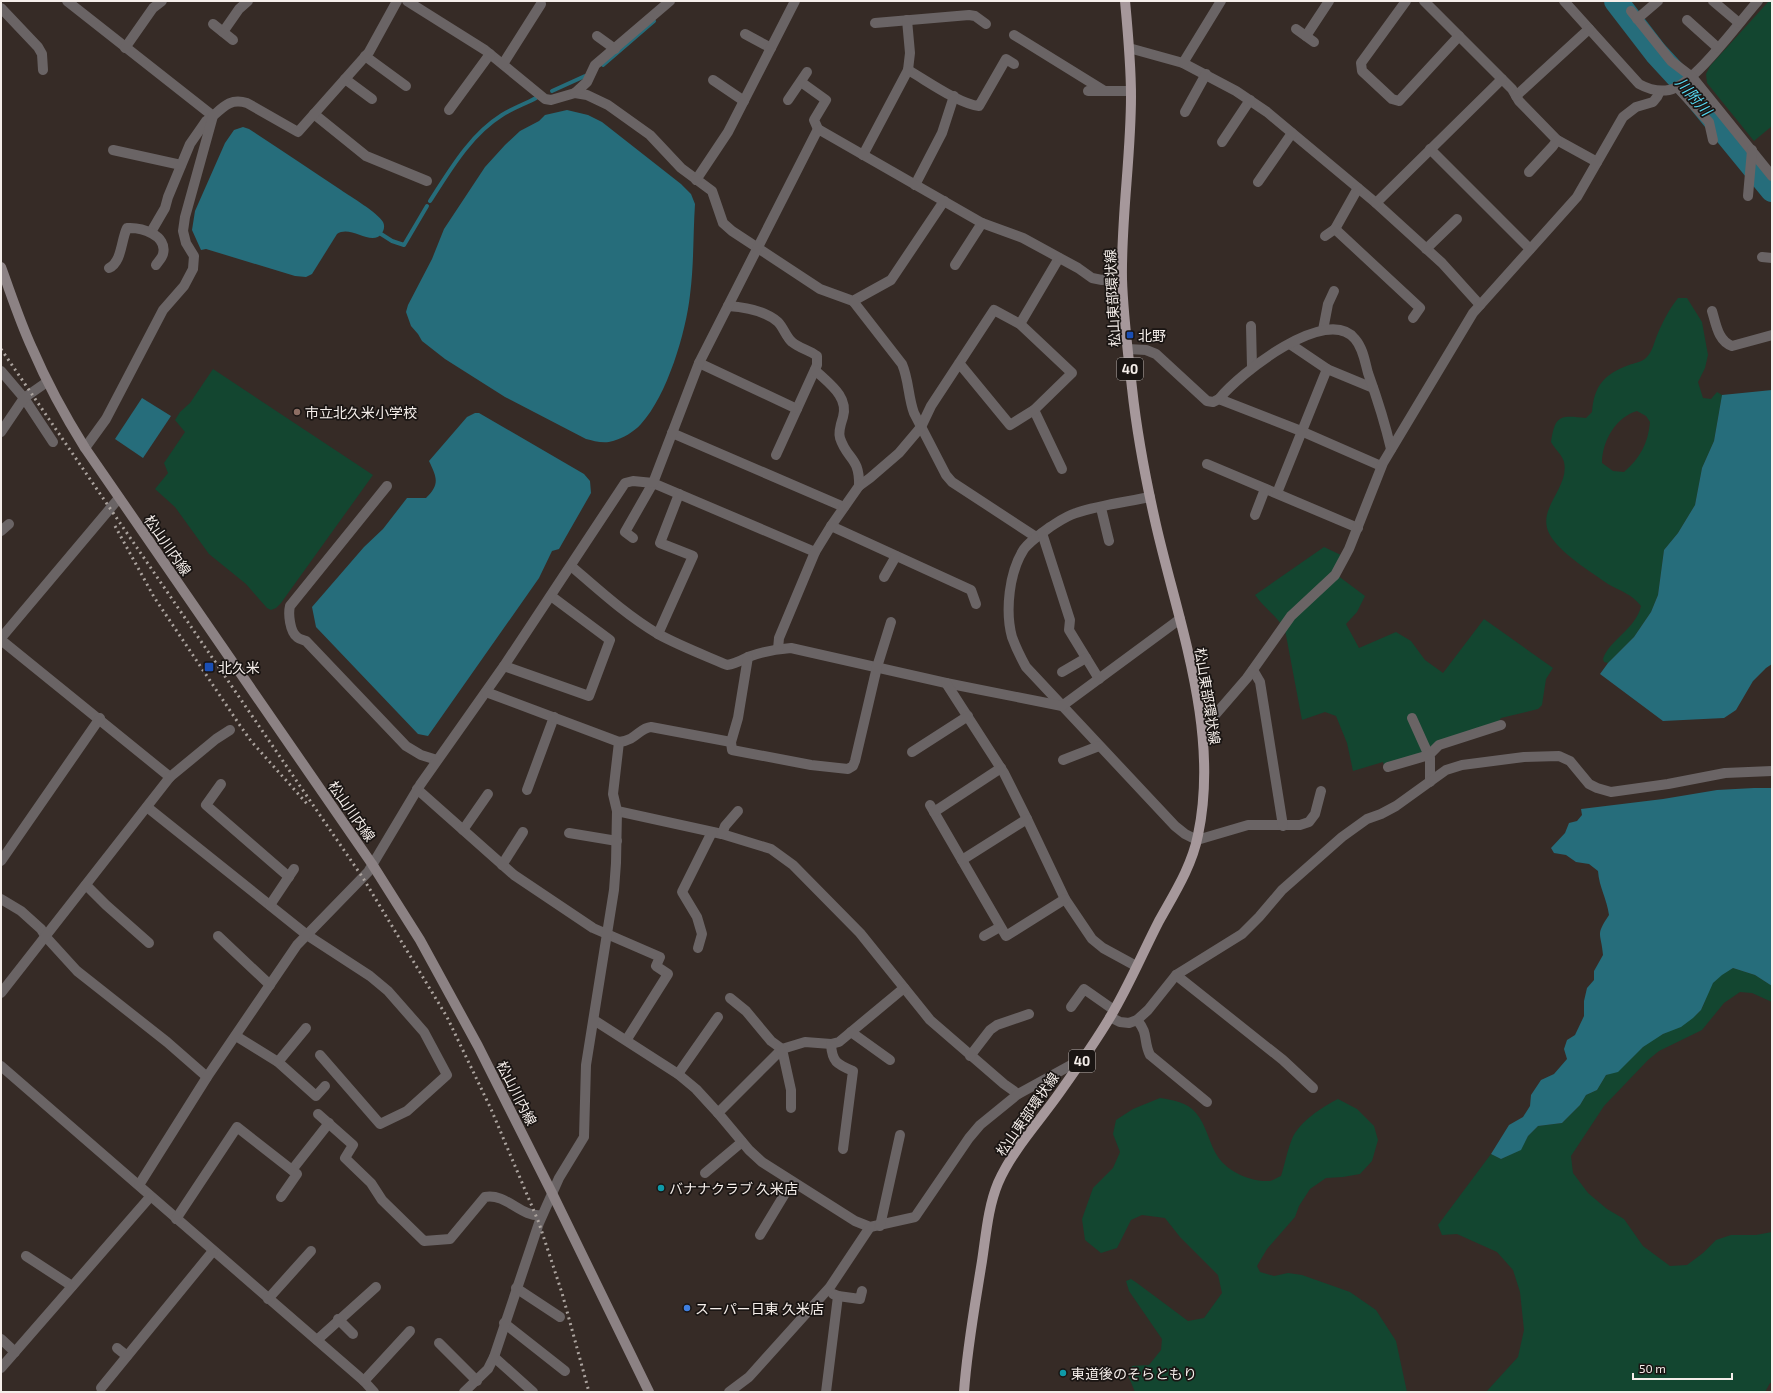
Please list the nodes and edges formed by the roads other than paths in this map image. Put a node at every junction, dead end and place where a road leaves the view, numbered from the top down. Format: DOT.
graph roads {
  1 [pos="67,1"];
  2 [pos="162,1"];
  3 [pos="248,1"];
  4 [pos="397,1"];
  5 [pos="407,1"];
  6 [pos="670,1"];
  7 [pos="795,1"];
  8 [pos="1125,1"];
  9 [pos="1221,1"];
  10 [pos="1329,1"];
  11 [pos="1406,1"];
  12 [pos="1424,1"];
  13 [pos="1564,1"];
  14 [pos="1658,1"];
  15 [pos="1713,1"];
  16 [pos="1758,1"];
  17 [pos="541,4"];
  18 [pos="423,5"];
  19 [pos="1,8"];
  20 [pos="907,20"];
  21 [pos="1687,20"];
  22 [pos="875,23"];
  23 [pos="1739,23"];
  24 [pos="213,24"];
  25 [pos="986,24"];
  26 [pos="1296,29"];
  27 [pos="1590,29"];
  28 [pos="223,32"];
  29 [pos="745,34"];
  30 [pos="1014,35"];
  31 [pos="597,36"];
  32 [pos="1459,36"];
  33 [pos="233,40"];
  34 [pos="125,48"];
  35 [pos="771,48"];
  36 [pos="1129,48"];
  37 [pos="1718,48"];
  38 [pos="615,49"];
  39 [pos="490,54"];
  40 [pos="365,56"];
  41 [pos="1183,63"];
  42 [pos="503,64"];
  43 [pos="1014,64"];
  44 [pos="43,70"];
  45 [pos="908,70"];
  46 [pos="807,72"];
  47 [pos="1206,74"];
  48 [pos="1691,78"];
  49 [pos="345,79"];
  50 [pos="1502,79"];
  51 [pos="713,80"];
  52 [pos="801,82"];
  53 [pos="406,86"];
  54 [pos="1679,86"];
  55 [pos="1103,90"];
  56 [pos="1088,91"];
  57 [pos="1131,91"];
  58 [pos="1660,91"];
  59 [pos="575,94"];
  60 [pos="954,96"];
  61 [pos="1516,96"];
  62 [pos="372,99"];
  63 [pos="788,100"];
  64 [pos="1250,100"];
  65 [pos="744,101"];
  66 [pos="449,110"];
  67 [pos="1185,112"];
  68 [pos="314,114"];
  69 [pos="213,116"];
  70 [pos="818,129"];
  71 [pos="1292,133"];
  72 [pos="1557,140"];
  73 [pos="1713,140"];
  74 [pos="1222,142"];
  75 [pos="1430,149"];
  76 [pos="113,150"];
  77 [pos="863,155"];
  78 [pos="1751,159"];
  79 [pos="1597,162"];
  80 [pos="181,165"];
  81 [pos="1529,172"];
  82 [pos="1772,176"];
  83 [pos="696,180"];
  84 [pos="427,181"];
  85 [pos="1258,182"];
  86 [pos="915,185"];
  87 [pos="1358,188"];
  88 [pos="1748,196"];
  89 [pos="944,201"];
  90 [pos="1376,203"];
  91 [pos="1457,219"];
  92 [pos="982,223"];
  93 [pos="1335,229"];
  94 [pos="150,232"];
  95 [pos="1325,236"];
  96 [pos="757,248"];
  97 [pos="1426,249"];
  98 [pos="1530,249"];
  99 [pos="1059,258"];
  100 [pos="156,265"];
  101 [pos="955,265"];
  102 [pos="109,268"];
  103 [pos="2,274"];
  104 [pos="1122,277"];
  105 [pos="1334,291"];
  106 [pos="853,301"];
  107 [pos="1480,305"];
  108 [pos="728,306"];
  109 [pos="1712,311"];
  110 [pos="1413,318"];
  111 [pos="1020,324"];
  112 [pos="1252,326"];
  113 [pos="1323,330"];
  114 [pos="1772,334"];
  115 [pos="1290,344"];
  116 [pos="1128,350"];
  117 [pos="699,363"];
  118 [pos="959,363"];
  119 [pos="1252,367"];
  120 [pos="1327,369"];
  121 [pos="814,370"];
  122 [pos="1,371"];
  123 [pos="47,382"];
  124 [pos="1373,388"];
  125 [pos="24,398"];
  126 [pos="1219,399"];
  127 [pos="797,409"];
  128 [pos="1034,410"];
  129 [pos="921,427"];
  130 [pos="1301,431"];
  131 [pos="1,432"];
  132 [pos="672,433"];
  133 [pos="53,442"];
  134 [pos="85,448"];
  135 [pos="1391,449"];
  136 [pos="776,454"];
  137 [pos="1206,464"];
  138 [pos="1381,466"];
  139 [pos="1062,469"];
  140 [pos="653,483"];
  141 [pos="387,486"];
  142 [pos="859,486"];
  143 [pos="1265,489"];
  144 [pos="1277,493"];
  145 [pos="679,494"];
  146 [pos="1150,497"];
  147 [pos="119,498"];
  148 [pos="844,507"];
  149 [pos="1101,508"];
  150 [pos="1255,515"];
  151 [pos="9,524"];
  152 [pos="831,526"];
  153 [pos="1358,528"];
  154 [pos="1,531"];
  155 [pos="1039,535"];
  156 [pos="633,538"];
  157 [pos="1109,541"];
  158 [pos="815,552"];
  159 [pos="896,556"];
  160 [pos="571,566"];
  161 [pos="884,577"];
  162 [pos="551,596"];
  163 [pos="976,604"];
  164 [pos="1180,619"];
  165 [pos="891,622"];
  166 [pos="658,634"];
  167 [pos="1,639"];
  168 [pos="778,649"];
  169 [pos="748,657"];
  170 [pos="1086,658"];
  171 [pos="504,666"];
  172 [pos="877,667"];
  173 [pos="1253,670"];
  174 [pos="1062,672"];
  175 [pos="1099,679"];
  176 [pos="946,683"];
  177 [pos="486,692"];
  178 [pos="1062,706"];
  179 [pos="968,716"];
  180 [pos="554,717"];
  181 [pos="100,718"];
  182 [pos="1412,718"];
  183 [pos="1501,725"];
  184 [pos="230,730"];
  185 [pos="1202,730"];
  186 [pos="620,742"];
  187 [pos="731,742"];
  188 [pos="1099,746"];
  189 [pos="912,752"];
  190 [pos="1429,755"];
  191 [pos="437,760"];
  192 [pos="1063,760"];
  193 [pos="1388,767"];
  194 [pos="1001,768"];
  195 [pos="1772,772"];
  196 [pos="170,777"];
  197 [pos="1430,782"];
  198 [pos="221,784"];
  199 [pos="417,789"];
  200 [pos="527,790"];
  201 [pos="1321,791"];
  202 [pos="488,794"];
  203 [pos="147,807"];
  204 [pos="617,811"];
  205 [pos="738,811"];
  206 [pos="1027,819"];
  207 [pos="1283,826"];
  208 [pos="463,830"];
  209 [pos="523,832"];
  210 [pos="569,832"];
  211 [pos="712,832"];
  212 [pos="722,834"];
  213 [pos="1197,840"];
  214 [pos="616,841"];
  215 [pos="962,860"];
  216 [pos="1,861"];
  217 [pos="372,864"];
  218 [pos="502,865"];
  219 [pos="86,886"];
  220 [pos="1,899"];
  221 [pos="1065,899"];
  222 [pos="270,905"];
  223 [pos="1000,927"];
  224 [pos="307,935"];
  225 [pos="218,936"];
  226 [pos="608,936"];
  227 [pos="984,936"];
  228 [pos="46,937"];
  229 [pos="149,942"];
  230 [pos="698,948"];
  231 [pos="1136,966"];
  232 [pos="1176,976"];
  233 [pos="270,985"];
  234 [pos="904,988"];
  235 [pos="1,993"];
  236 [pos="730,998"];
  237 [pos="1072,1007"];
  238 [pos="1112,1013"];
  239 [pos="1029,1014"];
  240 [pos="718,1017"];
  241 [pos="594,1020"];
  242 [pos="1137,1020"];
  243 [pos="306,1028"];
  244 [pos="851,1032"];
  245 [pos="236,1036"];
  246 [pos="627,1040"];
  247 [pos="831,1044"];
  248 [pos="782,1049"];
  249 [pos="320,1055"];
  250 [pos="970,1056"];
  251 [pos="1084,1058"];
  252 [pos="890,1060"];
  253 [pos="278,1062"];
  254 [pos="1,1067"];
  255 [pos="678,1074"];
  256 [pos="207,1077"];
  257 [pos="325,1086"];
  258 [pos="1313,1088"];
  259 [pos="1018,1094"];
  260 [pos="1207,1102"];
  261 [pos="792,1108"];
  262 [pos="718,1112"];
  263 [pos="318,1114"];
  264 [pos="329,1123"];
  265 [pos="900,1135"];
  266 [pos="742,1142"];
  267 [pos="843,1149"];
  268 [pos="292,1170"];
  269 [pos="705,1173"];
  270 [pos="792,1182"];
  271 [pos="139,1185"];
  272 [pos="552,1193"];
  273 [pos="150,1197"];
  274 [pos="281,1197"];
  275 [pos="542,1215"];
  276 [pos="176,1220"];
  277 [pos="875,1227"];
  278 [pos="760,1236"];
  279 [pos="213,1251"];
  280 [pos="311,1251"];
  281 [pos="26,1256"];
  282 [pos="72,1286"];
  283 [pos="376,1287"];
  284 [pos="516,1288"];
  285 [pos="826,1291"];
  286 [pos="862,1291"];
  287 [pos="838,1296"];
  288 [pos="268,1299"];
  289 [pos="560,1317"];
  290 [pos="338,1319"];
  291 [pos="504,1323"];
  292 [pos="410,1331"];
  293 [pos="353,1334"];
  294 [pos="1,1339"];
  295 [pos="316,1340"];
  296 [pos="439,1344"];
  297 [pos="117,1348"];
  298 [pos="15,1352"];
  299 [pos="127,1356"];
  300 [pos="494,1357"];
  301 [pos="1,1368"];
  302 [pos="565,1371"];
  303 [pos="364,1381"];
  304 [pos="477,1381"];
  305 [pos="100,1388"];
  306 [pos="733,1391"];
  307 [pos="374,1392"];
  308 [pos="464,1392"];
  309 [pos="533,1392"];
  310 [pos="649,1392"];
  311 [pos="826,1392"];
  312 [pos="964,1392"];
  1 -- 34 [label="street"];
  2 -- 34 [label="street"];
  3 -- 28 [label="street"];
  4 -- 40 [label="street"];
  5 -- 18 [label="street"];
  6 -- 38 [label="street"];
  7 -- 35 [label="street"];
  8 -- 36 [label="main road, 松山東部環状線 / 40"];
  9 -- 41 [label="street"];
  10 -- 26 [label="street"];
  11 -- 32 [label="street"];
  12 -- 32 [label="street"];
  13 -- 27 [label="street"];
  14 -- 48 [label="street"];
  15 -- 23 [label="street"];
  16 -- 23 [label="street"];
  17 -- 42 [label="street"];
  18 -- 39 [label="street"];
  19 -- 44 [label="street"];
  20 -- 22 [label="street"];
  20 -- 25 [label="street"];
  20 -- 45 [label="street"];
  21 -- 37 [label="street"];
  23 -- 37 [label="street"];
  24 -- 28 [label="street"];
  27 -- 58 [label="street"];
  27 -- 61 [label="street"];
  28 -- 33 [label="street"];
  29 -- 35 [label="street"];
  30 -- 55 [label="street"];
  31 -- 38 [label="street"];
  32 -- 50 [label="street"];
  34 -- 69 [label="street"];
  35 -- 65 [label="street"];
  36 -- 41 [label="street"];
  36 -- 57 [label="main road, 松山東部環状線 / 40"];
  37 -- 48 [label="street"];
  38 -- 59 [label="street"];
  39 -- 42 [label="street"];
  39 -- 66 [label="street"];
  40 -- 49 [label="street"];
  40 -- 53 [label="street"];
  41 -- 47 [label="street"];
  42 -- 59 [label="street"];
  43 -- 60 [label="street"];
  45 -- 60 [label="street"];
  45 -- 77 [label="street"];
  46 -- 52 [label="street"];
  47 -- 64 [label="street"];
  47 -- 67 [label="street"];
  48 -- 54 [label="street"];
  48 -- 78 [label="street"];
  49 -- 62 [label="street"];
  49 -- 68 [label="street"];
  50 -- 61 [label="street"];
  50 -- 75 [label="street"];
  51 -- 65 [label="street"];
  52 -- 63 [label="street"];
  52 -- 70 [label="street"];
  54 -- 58 [label="street"];
  54 -- 73 [label="street"];
  55 -- 56 [label="street"];
  55 -- 57 [label="street"];
  57 -- 104 [label="main road, 松山東部環状線 / 40"];
  58 -- 79 [label="street"];
  59 -- 83 [label="street"];
  60 -- 86 [label="street"];
  61 -- 72 [label="street"];
  64 -- 71 [label="street"];
  64 -- 74 [label="street"];
  65 -- 83 [label="street"];
  68 -- 69 [label="street"];
  68 -- 84 [label="street"];
  69 -- 80 [label="street"];
  69 -- 134 [label="street"];
  70 -- 77 [label="street"];
  70 -- 96 [label="street"];
  71 -- 85 [label="street"];
  71 -- 87 [label="street"];
  72 -- 79 [label="street"];
  72 -- 81 [label="street"];
  75 -- 90 [label="street"];
  75 -- 98 [label="street"];
  76 -- 80 [label="street"];
  77 -- 86 [label="street"];
  78 -- 82 [label="street"];
  78 -- 88 [label="street"];
  79 -- 98 [label="street"];
  80 -- 94 [label="street"];
  83 -- 96 [label="street"];
  86 -- 89 [label="street"];
  87 -- 90 [label="street"];
  87 -- 93 [label="street"];
  89 -- 92 [label="street"];
  89 -- 106 [label="street"];
  90 -- 97 [label="street"];
  91 -- 97 [label="street"];
  92 -- 99 [label="street"];
  92 -- 101 [label="street"];
  93 -- 95 [label="street"];
  93 -- 110 [label="street"];
  94 -- 100 [label="street"];
  94 -- 102 [label="street"];
  96 -- 106 [label="street"];
  96 -- 108 [label="street"];
  97 -- 107 [label="street"];
  98 -- 107 [label="street"];
  99 -- 104 [label="street"];
  99 -- 111 [label="street"];
  103 -- 123 [label="main road, 松山川内線"];
  104 -- 116 [label="main road, 松山東部環状線 / 40"];
  105 -- 113 [label="street"];
  106 -- 129 [label="street"];
  107 -- 135 [label="street"];
  108 -- 117 [label="street"];
  108 -- 121 [label="street"];
  109 -- 114 [label="street"];
  111 -- 118 [label="street"];
  111 -- 128 [label="street"];
  112 -- 119 [label="street"];
  113 -- 115 [label="street"];
  113 -- 124 [label="street"];
  115 -- 119 [label="street"];
  115 -- 120 [label="street"];
  116 -- 126 [label="street"];
  116 -- 146 [label="main road, 松山東部環状線 / 40"];
  117 -- 127 [label="street"];
  117 -- 132 [label="street"];
  118 -- 128 [label="street"];
  118 -- 129 [label="street"];
  119 -- 126 [label="street"];
  120 -- 124 [label="street"];
  120 -- 130 [label="street"];
  121 -- 127 [label="street"];
  121 -- 142 [label="street"];
  122 -- 125 [label="street"];
  123 -- 125 [label="street"];
  123 -- 134 [label="main road, 松山川内線"];
  124 -- 135 [label="street"];
  125 -- 131 [label="street"];
  125 -- 133 [label="street"];
  126 -- 130 [label="street"];
  127 -- 136 [label="street"];
  128 -- 139 [label="street"];
  129 -- 142 [label="street"];
  129 -- 155 [label="street"];
  130 -- 138 [label="street"];
  130 -- 144 [label="street"];
  132 -- 140 [label="street"];
  132 -- 148 [label="street"];
  134 -- 147 [label="main road, 松山川内線"];
  135 -- 138 [label="street"];
  137 -- 143 [label="street"];
  138 -- 153 [label="street"];
  140 -- 145 [label="street"];
  140 -- 156 [label="street"];
  140 -- 160 [label="street"];
  141 -- 191 [label="street"];
  142 -- 148 [label="street"];
  143 -- 144 [label="street"];
  143 -- 150 [label="street"];
  144 -- 153 [label="street"];
  145 -- 158 [label="street"];
  145 -- 166 [label="street"];
  146 -- 149 [label="street"];
  146 -- 164 [label="main road, 松山東部環状線 / 40"];
  147 -- 167 [label="street"];
  147 -- 217 [label="main road, 松山川内線"];
  148 -- 152 [label="street"];
  149 -- 155 [label="street"];
  149 -- 157 [label="street"];
  151 -- 154 [label="street"];
  152 -- 158 [label="street"];
  152 -- 159 [label="street"];
  153 -- 173 [label="street"];
  155 -- 170 [label="street"];
  155 -- 178 [label="street"];
  158 -- 168 [label="street"];
  159 -- 161 [label="street"];
  159 -- 163 [label="street"];
  160 -- 162 [label="street"];
  160 -- 166 [label="street"];
  162 -- 171 [label="street"];
  162 -- 171 [label="street"];
  164 -- 175 [label="street"];
  164 -- 185 [label="main road, 松山東部環状線 / 40"];
  165 -- 172 [label="street"];
  166 -- 169 [label="street"];
  167 -- 181 [label="street"];
  168 -- 169 [label="street"];
  168 -- 172 [label="street"];
  169 -- 187 [label="street"];
  170 -- 174 [label="street"];
  170 -- 175 [label="street"];
  171 -- 177 [label="street"];
  172 -- 176 [label="street"];
  172 -- 187 [label="street"];
  173 -- 185 [label="street"];
  173 -- 207 [label="street"];
  175 -- 178 [label="street"];
  176 -- 178 [label="street"];
  176 -- 179 [label="street"];
  177 -- 180 [label="street"];
  177 -- 191 [label="street"];
  178 -- 188 [label="street"];
  179 -- 189 [label="street"];
  179 -- 194 [label="street"];
  180 -- 186 [label="street"];
  180 -- 200 [label="street"];
  181 -- 196 [label="street"];
  181 -- 216 [label="street"];
  182 -- 190 [label="street"];
  183 -- 190 [label="street"];
  184 -- 196 [label="street"];
  185 -- 213 [label="main road, 松山東部環状線 / 40"];
  186 -- 187 [label="street"];
  186 -- 204 [label="street"];
  188 -- 192 [label="street"];
  188 -- 213 [label="street"];
  190 -- 193 [label="street"];
  190 -- 197 [label="street"];
  191 -- 199 [label="street"];
  194 -- 206 [label="street"];
  194 -- 215 [label="street"];
  195 -- 197 [label="street"];
  196 -- 203 [label="street"];
  197 -- 232 [label="street"];
  198 -- 222 [label="street"];
  199 -- 208 [label="street"];
  199 -- 217 [label="street"];
  201 -- 207 [label="street"];
  202 -- 208 [label="street"];
  203 -- 219 [label="street"];
  203 -- 222 [label="street"];
  204 -- 211 [label="street"];
  204 -- 214 [label="street"];
  205 -- 212 [label="street"];
  206 -- 215 [label="street"];
  206 -- 221 [label="street"];
  207 -- 213 [label="street"];
  208 -- 218 [label="street"];
  209 -- 218 [label="street"];
  210 -- 214 [label="street"];
  211 -- 212 [label="street"];
  211 -- 230 [label="street"];
  212 -- 234 [label="street"];
  213 -- 231 [label="main road, 松山東部環状線 / 40"];
  214 -- 226 [label="street"];
  215 -- 223 [label="street"];
  217 -- 224 [label="street"];
  217 -- 272 [label="main road, 松山川内線"];
  218 -- 226 [label="street"];
  219 -- 228 [label="street"];
  219 -- 229 [label="street"];
  220 -- 228 [label="street"];
  221 -- 223 [label="street"];
  221 -- 231 [label="street"];
  222 -- 224 [label="street"];
  223 -- 227 [label="street"];
  224 -- 233 [label="street"];
  224 -- 249 [label="street"];
  225 -- 233 [label="street"];
  226 -- 241 [label="street"];
  226 -- 246 [label="street"];
  228 -- 235 [label="street"];
  228 -- 256 [label="street"];
  231 -- 238 [label="main road, 松山東部環状線 / 40"];
  232 -- 242 [label="street"];
  232 -- 258 [label="street"];
  233 -- 245 [label="street"];
  234 -- 244 [label="street"];
  234 -- 250 [label="street"];
  236 -- 248 [label="street"];
  237 -- 238 [label="street"];
  238 -- 242 [label="street"];
  238 -- 251 [label="main road, 松山東部環状線 / 40"];
  239 -- 250 [label="street"];
  240 -- 255 [label="street"];
  241 -- 246 [label="street"];
  241 -- 272 [label="street"];
  242 -- 260 [label="street"];
  243 -- 253 [label="street"];
  244 -- 247 [label="street"];
  244 -- 252 [label="street"];
  245 -- 253 [label="street"];
  245 -- 256 [label="street"];
  246 -- 255 [label="street"];
  247 -- 248 [label="street"];
  247 -- 267 [label="street"];
  248 -- 261 [label="street"];
  248 -- 262 [label="street"];
  250 -- 259 [label="street"];
  251 -- 259 [label="street"];
  251 -- 312 [label="main road, 松山東部環状線 / 40"];
  253 -- 257 [label="street"];
  254 -- 271 [label="street"];
  255 -- 262 [label="street"];
  256 -- 271 [label="street"];
  259 -- 277 [label="street"];
  262 -- 266 [label="street"];
  263 -- 264 [label="street"];
  264 -- 268 [label="street"];
  264 -- 275 [label="street"];
  265 -- 277 [label="street"];
  266 -- 269 [label="street"];
  266 -- 270 [label="street"];
  268 -- 274 [label="street"];
  268 -- 276 [label="street"];
  270 -- 277 [label="street"];
  270 -- 278 [label="street"];
  271 -- 273 [label="street"];
  272 -- 275 [label="street"];
  272 -- 310 [label="main road, 松山川内線"];
  273 -- 276 [label="street"];
  273 -- 282 [label="street"];
  275 -- 284 [label="street"];
  276 -- 279 [label="street"];
  277 -- 285 [label="street"];
  279 -- 288 [label="street"];
  279 -- 299 [label="street"];
  280 -- 288 [label="street"];
  281 -- 282 [label="street"];
  282 -- 298 [label="street"];
  283 -- 290 [label="street"];
  284 -- 289 [label="street"];
  284 -- 291 [label="street"];
  285 -- 287 [label="street"];
  285 -- 306 [label="street"];
  286 -- 287 [label="street"];
  287 -- 311 [label="street"];
  288 -- 295 [label="street"];
  290 -- 293 [label="street"];
  290 -- 295 [label="street"];
  291 -- 300 [label="street"];
  291 -- 302 [label="street"];
  292 -- 303 [label="street"];
  294 -- 298 [label="street"];
  295 -- 303 [label="street"];
  296 -- 304 [label="street"];
  297 -- 299 [label="street"];
  298 -- 301 [label="street"];
  299 -- 305 [label="street"];
  300 -- 304 [label="street"];
  300 -- 309 [label="street"];
  303 -- 307 [label="street"];
  304 -- 308 [label="street"];
}
